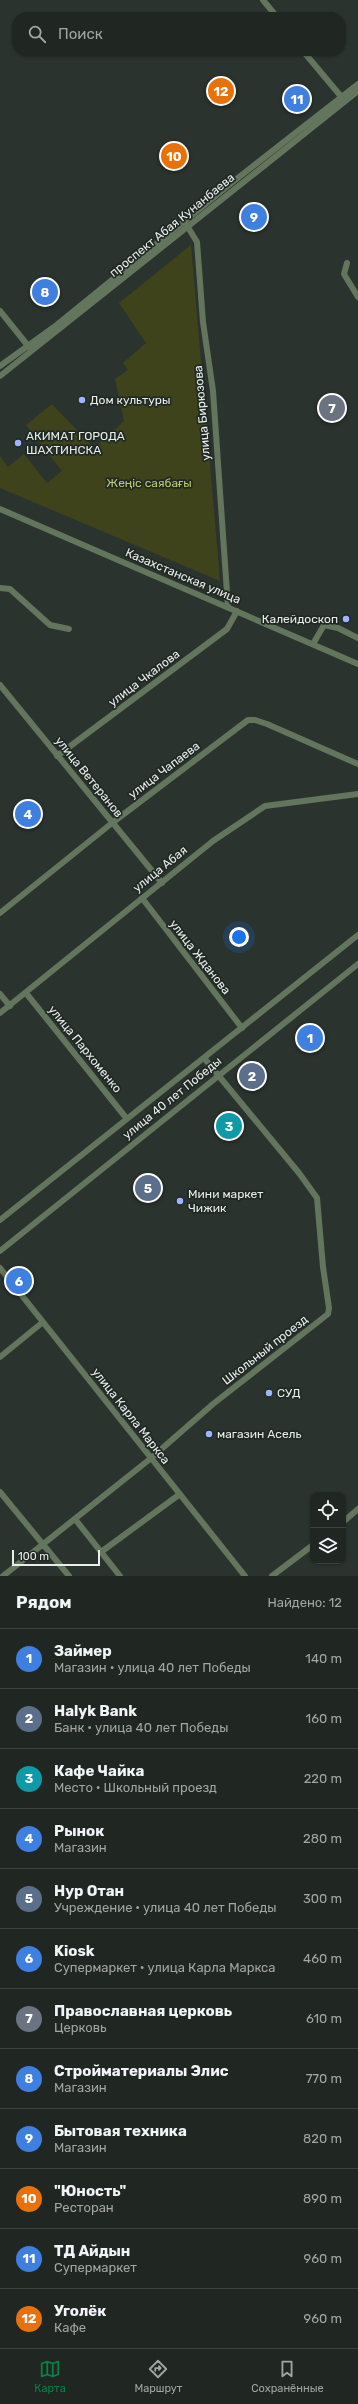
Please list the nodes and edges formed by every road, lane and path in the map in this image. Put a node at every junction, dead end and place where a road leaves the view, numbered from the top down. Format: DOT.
graph roads {
  1 [pos="263,0"];
  2 [pos="273,12"];
  3 [pos="307,56"];
  4 [pos="358,84"];
  5 [pos="358,91"];
  6 [pos="343,99"];
  7 [pos="186,224"];
  8 [pos="347,263"];
  9 [pos="358,297"];
  10 [pos="0,311"];
  11 [pos="27,344"];
  12 [pos="32,351"];
  13 [pos="0,366"];
  14 [pos="0,376"];
  15 [pos="0,508"];
  16 [pos="0,588"];
  17 [pos="228,607"];
  18 [pos="237,611"];
  19 [pos="69,629"];
  20 [pos="358,638"];
  21 [pos="313,644"];
  22 [pos="358,664"];
  23 [pos="0,685"];
  24 [pos="57,756"];
  25 [pos="358,764"];
  26 [pos="358,794"];
  27 [pos="112,823"];
  28 [pos="162,882"];
  29 [pos="142,898"];
  30 [pos="0,913"];
  31 [pos="358,935"];
  32 [pos="358,964"];
  33 [pos="26,993"];
  34 [pos="0,994"];
  35 [pos="10,1006"];
  36 [pos="0,1014"];
  37 [pos="242,1028"];
  38 [pos="204,1058"];
  39 [pos="218,1076"];
  40 [pos="127,1119"];
  41 [pos="0,1220"];
  42 [pos="0,1251"];
  43 [pos="0,1268"];
  44 [pos="43,1322"];
  45 [pos="0,1356"];
  46 [pos="150,1459"];
  47 [pos="0,1492"];
  48 [pos="180,1494"];
  49 [pos="358,1509"];
  50 [pos="75,1519"];
  51 [pos="346,1519"];
  52 [pos="42,1544"];
  53 [pos="310,1548"];
  54 [pos="101,1552"];
  55 [pos="4,1576"];
  56 [pos="69,1576"];
  57 [pos="120,1576"];
  58 [pos="245,1576"];
  59 [pos="272,1576"];
  1 -- 2 [label="street"];
  3 -- 6 [label="street"];
  4 -- 6 [label="street, проспект Абая Кунанбаева"];
  5 -- 6 [label="street, проспект Абая Кунанбаева"];
  6 -- 7 [label="street, проспект Абая Кунанбаева"];
  7 -- 11 [label="street, проспект Абая Кунанбаева"];
  7 -- 12 [label="street, проспект Абая Кунанбаева"];
  7 -- 17 [label="street, улица Бирюзова"];
  8 -- 9 [label="street"];
  10 -- 11 [label="street"];
  11 -- 12 [label="street"];
  11 -- 13 [label="street, проспект Абая Кунанбаева"];
  12 -- 14 [label="street, проспект Абая Кунанбаева"];
  15 -- 17 [label="street, Казахстанская улица"];
  16 -- 19 [label="street"];
  17 -- 18 [label="street, Казахстанская улица"];
  18 -- 21 [label="street, Казахстанская улица"];
  18 -- 24 [label="street, улица Чкалова"];
  20 -- 21 [label="street"];
  21 -- 22 [label="street, Казахстанская улица"];
  23 -- 24 [label="street, улица Ветеранов"];
  24 -- 27 [label="street, улица Ветеранов"];
  25 -- 27 [label="street, улица Чапаева"];
  26 -- 28 [label="street, улица Абая"];
  27 -- 28 [label="street, улица Ветеранов"];
  27 -- 30 [label="street, улица Чапаева"];
  28 -- 29 [label="street, улица Абая"];
  29 -- 33 [label="street, улица Абая"];
  29 -- 37 [label="street, улица Жданова"];
  31 -- 37 [label="street, улица 40 лет Победы"];
  32 -- 39 [label="street, улица 40 лет Победы"];
  33 -- 35 [label="street, улица Абая"];
  33 -- 40 [label="street, улица Пархоменко"];
  34 -- 35 [label="street"];
  35 -- 36 [label="street, улица Абая"];
  37 -- 38 [label="street, улица 40 лет Победы"];
  38 -- 39 [label="street"];
  38 -- 40 [label="street, улица 40 лет Победы"];
  39 -- 42 [label="street, улица 40 лет Победы"];
  39 -- 46 [label="street, Школьный проезд"];
  40 -- 41 [label="street, улица 40 лет Победы"];
  43 -- 44 [label="street, улица Карла Маркса"];
  44 -- 45 [label="street"];
  44 -- 46 [label="street, улица Карла Маркса"];
  46 -- 48 [label="street, улица Карла Маркса"];
  46 -- 50 [label="street, Школьный проезд"];
  47 -- 52 [label="street"];
  48 -- 54 [label="street"];
  48 -- 58 [label="street, улица Карла Маркса"];
  49 -- 51 [label="street"];
  50 -- 52 [label="street, Школьный проезд"];
  50 -- 54 [label="street"];
  52 -- 55 [label="street, Школьный проезд"];
  52 -- 56 [label="street"];
  53 -- 59 [label="street"];
  54 -- 57 [label="street"];
}
